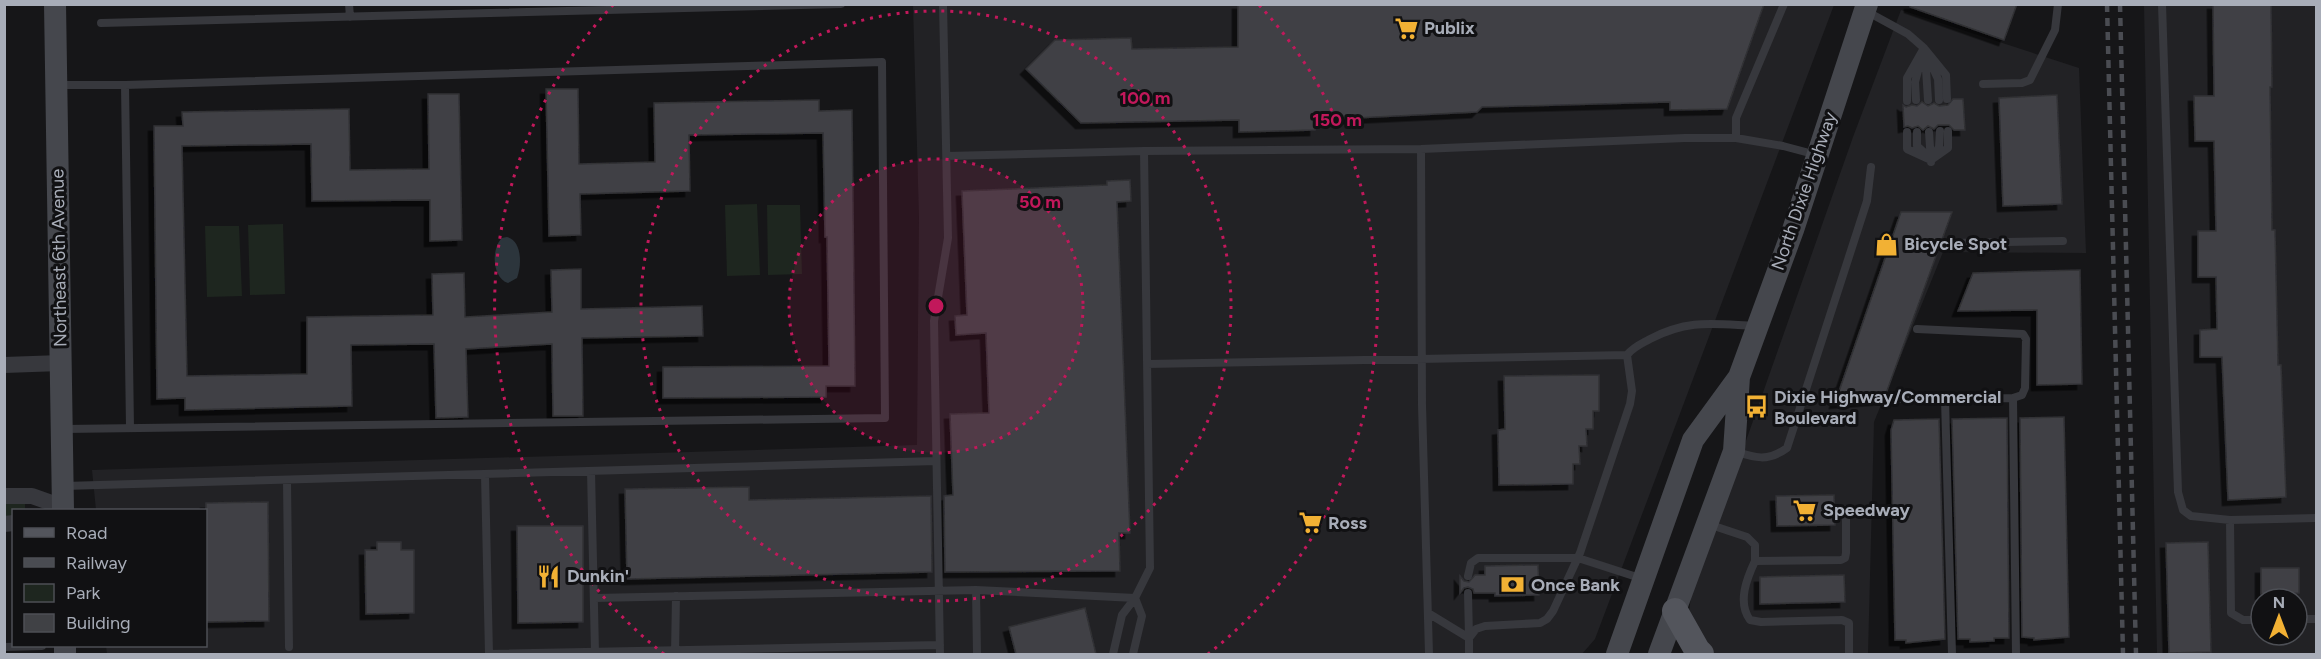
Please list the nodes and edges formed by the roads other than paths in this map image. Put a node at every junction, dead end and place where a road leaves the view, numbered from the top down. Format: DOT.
graph roads {
  1 [pos="55,4"];
  2 [pos="349,4"];
  3 [pos="841,4"];
  4 [pos="943,4"];
  5 [pos="1784,4"];
  6 [pos="2058,4"];
  7 [pos="2162,4"];
  8 [pos="1866,8"];
  9 [pos="350,17"];
  10 [pos="101,23"];
  11 [pos="1924,48"];
  12 [pos="1983,84"];
  13 [pos="56,85"];
  14 [pos="126,85"];
  15 [pos="1943,99"];
  16 [pos="1916,100"];
  17 [pos="1928,100"];
  18 [pos="1906,101"];
  19 [pos="1944,131"];
  20 [pos="1907,132"];
  21 [pos="1917,132"];
  22 [pos="1929,132"];
  23 [pos="1736,138"];
  24 [pos="1421,149"];
  25 [pos="1144,151"];
  26 [pos="1817,155"];
  27 [pos="947,156"];
  28 [pos="1931,163"];
  29 [pos="1871,167"];
  30 [pos="2063,241"];
  31 [pos="1951,243"];
  32 [pos="1757,326"];
  33 [pos="1917,329"];
  34 [pos="1627,355"];
  35 [pos="1422,360"];
  36 [pos="61,363"];
  37 [pos="1147,364"];
  38 [pos="4,365"];
  39 [pos="1739,377"];
  40 [pos="2013,398"];
  41 [pos="1890,399"];
  42 [pos="1945,399"];
  43 [pos="130,427"];
  44 [pos="62,429"];
  45 [pos="1734,451"];
  46 [pos="936,461"];
  47 [pos="591,471"];
  48 [pos="485,475"];
  49 [pos="287,481"];
  50 [pos="4,496"];
  51 [pos="61,503"];
  52 [pos="1846,509"];
  53 [pos="2316,518"];
  54 [pos="2230,520"];
  55 [pos="1707,524"];
  56 [pos="1578,558"];
  57 [pos="1755,561"];
  58 [pos="1468,576"];
  59 [pos="1643,579"];
  60 [pos="976,590"];
  61 [pos="938,591"];
  62 [pos="1468,593"];
  63 [pos="676,596"];
  64 [pos="594,598"];
  65 [pos="1136,598"];
  66 [pos="1675,611"];
  67 [pos="1428,613"];
  68 [pos="2249,620"];
  69 [pos="1469,638"];
  70 [pos="289,647"];
  71 [pos="940,650"];
  72 [pos="595,652"];
  73 [pos="675,652"];
  74 [pos="554,654"];
  75 [pos="976,654"];
  76 [pos="1113,654"];
  77 [pos="1133,654"];
  78 [pos="1430,654"];
  79 [pos="1469,654"];
  80 [pos="1617,654"];
  81 [pos="1659,654"];
  82 [pos="1701,654"];
  83 [pos="1850,654"];
  84 [pos="1952,654"];
  85 [pos="2016,654"];
  1 -- 13 [label="main road, Northeast 6th Avenue"];
  2 -- 9 [label="lane"];
  3 -- 9 [label="lane"];
  4 -- 27 [label="lane"];
  5 -- 23 [label="lane"];
  6 -- 12 [label="lane"];
  7 -- 54 [label="lane"];
  8 -- 11 [label="lane"];
  8 -- 26 [label="main road, North Dixie Highway"];
  9 -- 10 [label="lane"];
  11 -- 15 [label="lane"];
  11 -- 16 [label="lane"];
  11 -- 17 [label="lane"];
  11 -- 18 [label="lane"];
  13 -- 14 [label="lane"];
  13 -- 36 [label="main road, Northeast 6th Avenue"];
  14 -- 43 [label="lane"];
  14 -- 43 [label="lane"];
  19 -- 28 [label="lane"];
  20 -- 28 [label="lane"];
  21 -- 28 [label="lane"];
  22 -- 28 [label="lane"];
  23 -- 24 [label="lane"];
  23 -- 26 [label="lane"];
  24 -- 25 [label="lane"];
  24 -- 35 [label="lane"];
  25 -- 27 [label="lane"];
  25 -- 37 [label="lane"];
  26 -- 32 [label="main road, North Dixie Highway"];
  27 -- 46 [label="lane"];
  29 -- 45 [label="lane"];
  30 -- 31 [label="lane"];
  32 -- 34 [label="lane"];
  32 -- 39 [label="main road, North Dixie Highway"];
  33 -- 40 [label="lane"];
  34 -- 35 [label="lane"];
  34 -- 56 [label="lane"];
  35 -- 37 [label="lane"];
  35 -- 67 [label="lane"];
  36 -- 38 [label="street"];
  36 -- 44 [label="main road, Northeast 6th Avenue"];
  37 -- 65 [label="lane"];
  39 -- 45 [label="main road, North Dixie Highway"];
  39 -- 59 [label="main road, North Dixie Highway"];
  40 -- 42 [label="lane"];
  40 -- 85 [label="lane"];
  41 -- 42 [label="lane"];
  42 -- 84 [label="lane"];
  43 -- 44 [label="lane"];
  44 -- 51 [label="main road, Northeast 6th Avenue"];
  45 -- 55 [label="main road, North Dixie Highway"];
  46 -- 47 [label="lane"];
  46 -- 61 [label="lane"];
  47 -- 48 [label="lane"];
  47 -- 64 [label="lane"];
  48 -- 49 [label="lane"];
  48 -- 74 [label="lane"];
  49 -- 51 [label="lane"];
  49 -- 70 [label="lane"];
  50 -- 51 [label="street"];
  52 -- 57 [label="lane"];
  53 -- 54 [label="lane"];
  54 -- 68 [label="lane"];
  55 -- 57 [label="lane"];
  55 -- 66 [label="main road, North Dixie Highway"];
  56 -- 58 [label="lane"];
  56 -- 59 [label="lane"];
  56 -- 69 [label="lane"];
  57 -- 83 [label="lane"];
  59 -- 80 [label="main road, North Dixie Highway"];
  60 -- 61 [label="lane"];
  60 -- 65 [label="lane"];
  60 -- 75 [label="lane"];
  61 -- 63 [label="lane"];
  61 -- 71 [label="lane"];
  62 -- 69 [label="lane"];
  63 -- 64 [label="lane"];
  63 -- 73 [label="lane"];
  64 -- 72 [label="lane"];
  65 -- 76 [label="lane"];
  65 -- 77 [label="lane"];
  66 -- 81 [label="main road, North Dixie Highway"];
  66 -- 82 [label="main road"];
  67 -- 69 [label="lane"];
  67 -- 78 [label="lane"];
  69 -- 79 [label="lane"];
  71 -- 73 [label="lane"];
  72 -- 73 [label="lane"];
  72 -- 74 [label="lane"];
}
